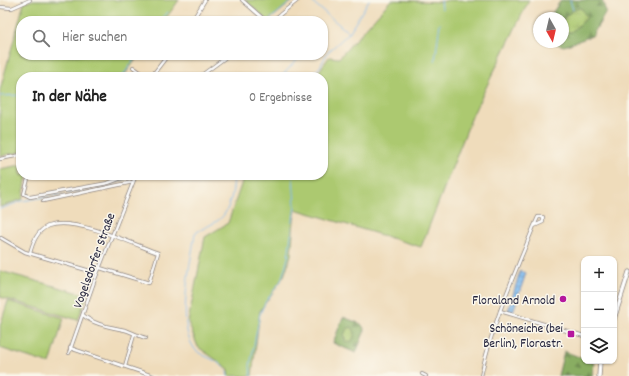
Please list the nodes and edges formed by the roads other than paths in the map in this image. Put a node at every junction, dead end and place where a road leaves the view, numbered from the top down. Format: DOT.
graph roads {
  1 [pos="30,0"];
  2 [pos="205,0"];
  3 [pos="242,0"];
  4 [pos="298,0"];
  5 [pos="0,7"];
  6 [pos="196,16"];
  7 [pos="260,16"];
  8 [pos="278,16"];
  9 [pos="164,60"];
  10 [pos="222,60"];
  11 [pos="133,67"];
  12 [pos="140,72"];
  13 [pos="155,72"];
  14 [pos="206,72"];
  15 [pos="16,156"];
  16 [pos="0,159"];
  17 [pos="28,180"];
  18 [pos="116,180"];
  19 [pos="133,182"];
  20 [pos="43,201"];
  21 [pos="534,226"];
  22 [pos="112,236"];
  23 [pos="1,238"];
  24 [pos="30,253"];
  25 [pos="100,268"];
  26 [pos="629,272"];
  27 [pos="97,273"];
  28 [pos="617,310"];
  29 [pos="500,311"];
  30 [pos="83,315"];
  31 [pos="134,335"];
  32 [pos="581,335"];
  33 [pos="146,338"];
  34 [pos="70,348"];
  35 [pos="69,353"];
  36 [pos="600,364"];
  37 [pos="125,366"];
  38 [pos="422,374"];
  39 [pos="153,376"];
  40 [pos="426,376"];
  41 [pos="481,376"];
  42 [pos="599,376"];
  1 -- 5 [label="street"];
  2 -- 6 [label="street"];
  3 -- 7 [label="street"];
  4 -- 8 [label="street"];
  9 -- 13 [label="street"];
  10 -- 14 [label="street"];
  11 -- 12 [label="street"];
  15 -- 16 [label="street"];
  17 -- 18 [label="street"];
  19 -- 20 [label="street"];
  19 -- 22 [label="street, Vogelsdorfer Straße"];
  21 -- 21 [label="street"];
  21 -- 29 [label="street"];
  22 -- 24 [label="street"];
  22 -- 25 [label="street, Vogelsdorfer Straße"];
  22 -- 25 [label="street"];
  23 -- 24 [label="street"];
  24 -- 27 [label="street"];
  25 -- 27 [label="street, Vogelsdorfer Straße"];
  26 -- 28 [label="main road"];
  27 -- 30 [label="street, Vogelsdorfer Straße"];
  29 -- 32 [label="street"];
  29 -- 41 [label="street"];
  30 -- 31 [label="street"];
  30 -- 34 [label="street, Vogelsdorfer Straße"];
  31 -- 33 [label="street"];
  31 -- 37 [label="street"];
  34 -- 35 [label="street, Vogelsdorfer Straße"];
  34 -- 37 [label="street"];
  36 -- 42 [label="main road"];
  37 -- 39 [label="street"];
  38 -- 40 [label="street"];
}
